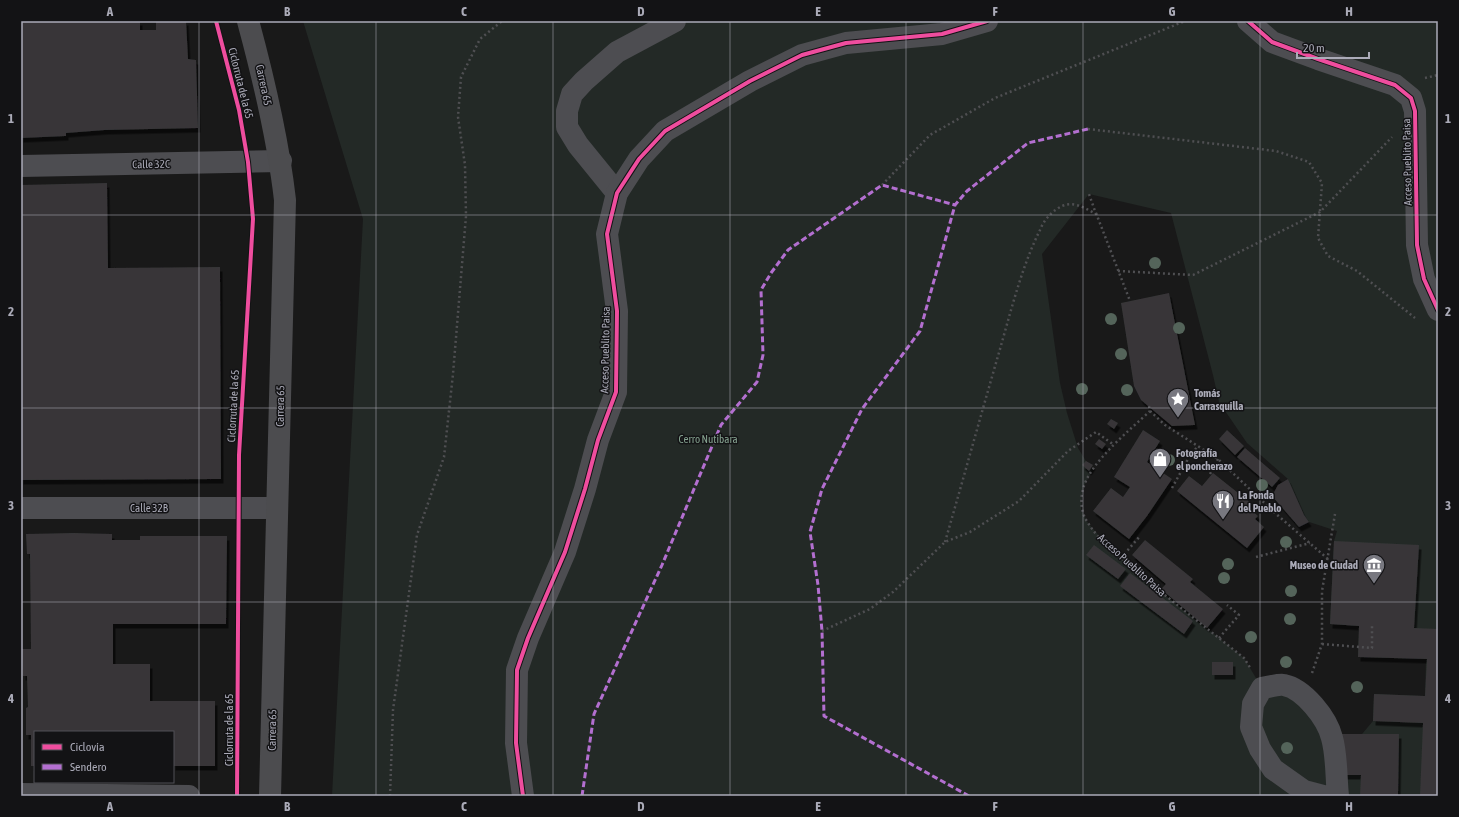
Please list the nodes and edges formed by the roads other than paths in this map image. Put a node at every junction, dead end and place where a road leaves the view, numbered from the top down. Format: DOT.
graph roads {
  1 [pos="248,21"];
  2 [pos="675,21"];
  3 [pos="987,21"];
  4 [pos="1248,21"];
  5 [pos="281,161"];
  6 [pos="21,166"];
  7 [pos="617,193"];
  8 [pos="1438,310"];
  9 [pos="21,508"];
  10 [pos="277,508"];
  11 [pos="21,794"];
  12 [pos="189,796"];
  13 [pos="270,796"];
  14 [pos="523,796"];
  15 [pos="1323,796"];
  16 [pos="1338,796"];
  1 -- 5 [label="main road, Carrera 65"];
  2 -- 7 [label="street"];
  3 -- 7 [label="street, Acceso Pueblito Paisa"];
  4 -- 8 [label="street, Acceso Pueblito Paisa"];
  5 -- 6 [label="street, Calle 32C"];
  5 -- 10 [label="main road, Carrera 65"];
  7 -- 14 [label="street, Acceso Pueblito Paisa"];
  9 -- 10 [label="street, Calle 32B"];
  10 -- 13 [label="main road, Carrera 65"];
  11 -- 12 [label="street"];
  15 -- 16 [label="street"];
}
